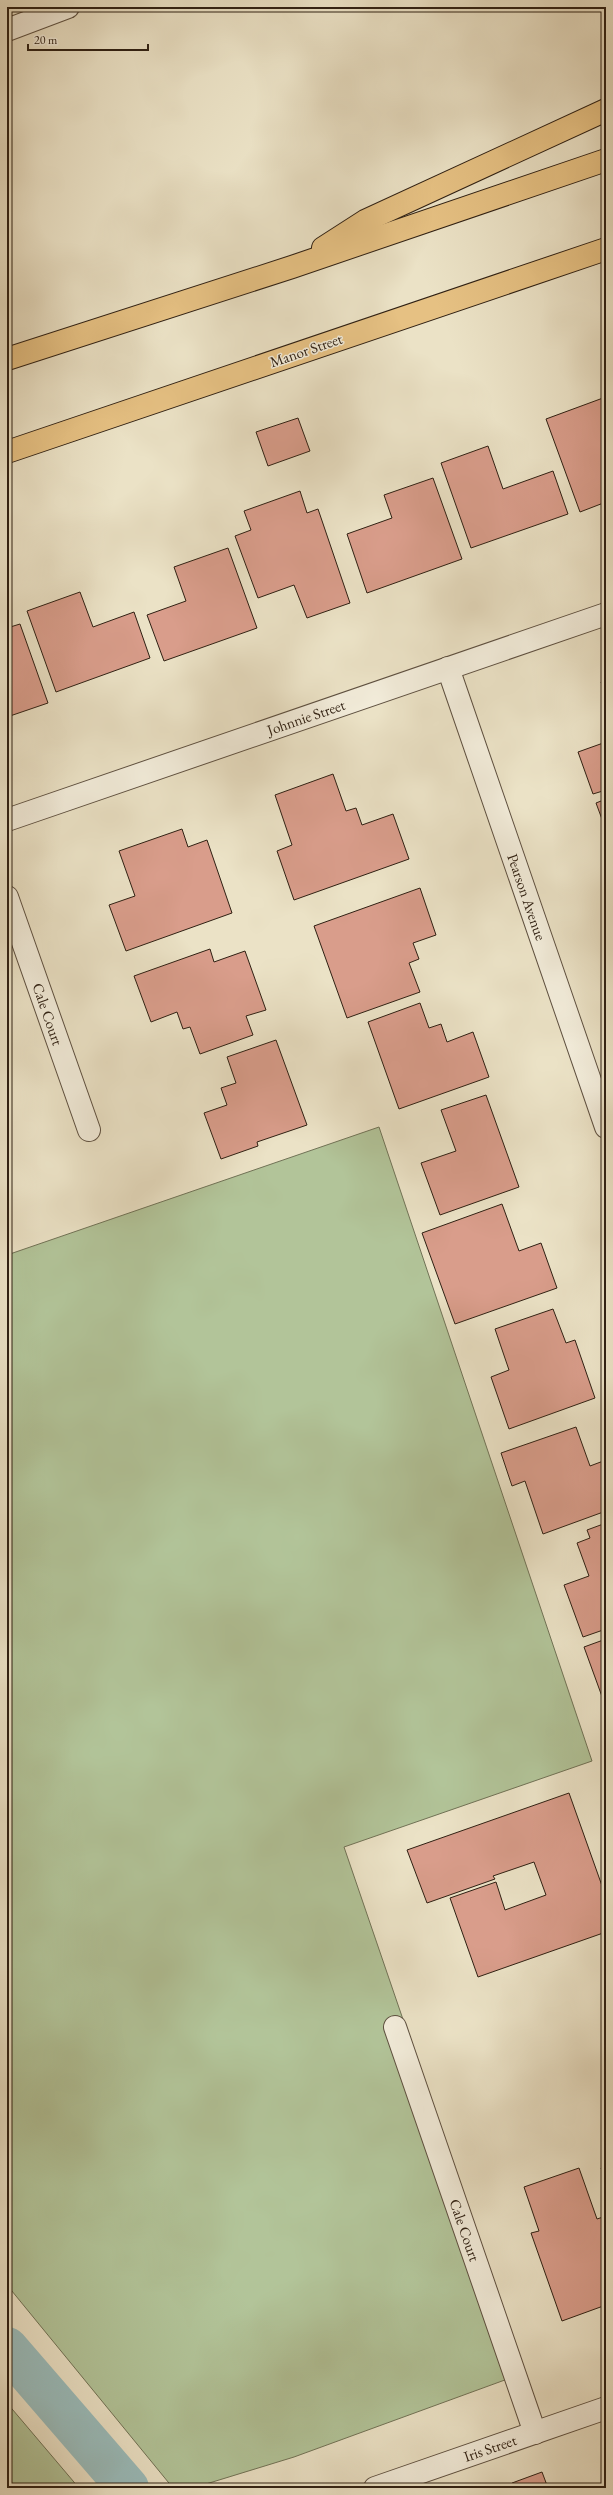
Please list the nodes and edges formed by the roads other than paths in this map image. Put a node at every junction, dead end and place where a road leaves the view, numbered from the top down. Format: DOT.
graph roads {
  1 [pos="68,7"];
  2 [pos="7,30"];
  3 [pos="606,110"];
  4 [pos="606,160"];
  5 [pos="606,249"];
  6 [pos="292,267"];
  7 [pos="7,358"];
  8 [pos="7,452"];
  9 [pos="606,614"];
  10 [pos="448,668"];
  11 [pos="7,820"];
  12 [pos="7,897"];
  13 [pos="606,1127"];
  14 [pos="89,1130"];
  15 [pos="395,2027"];
  16 [pos="606,2408"];
  17 [pos="535,2433"];
  18 [pos="375,2488"];
  1 -- 2 [label="street"];
  3 -- 6 [label="main road"];
  4 -- 6 [label="main road"];
  5 -- 8 [label="main road, Manor Street"];
  6 -- 7 [label="main road"];
  9 -- 10 [label="street, Johnnie Street"];
  10 -- 11 [label="street, Johnnie Street"];
  10 -- 13 [label="street, Pearson Avenue"];
  12 -- 14 [label="street, Cale Court"];
  15 -- 17 [label="street, Cale Court"];
  16 -- 17 [label="street, Iris Street"];
  17 -- 18 [label="street, Iris Street"];
}
